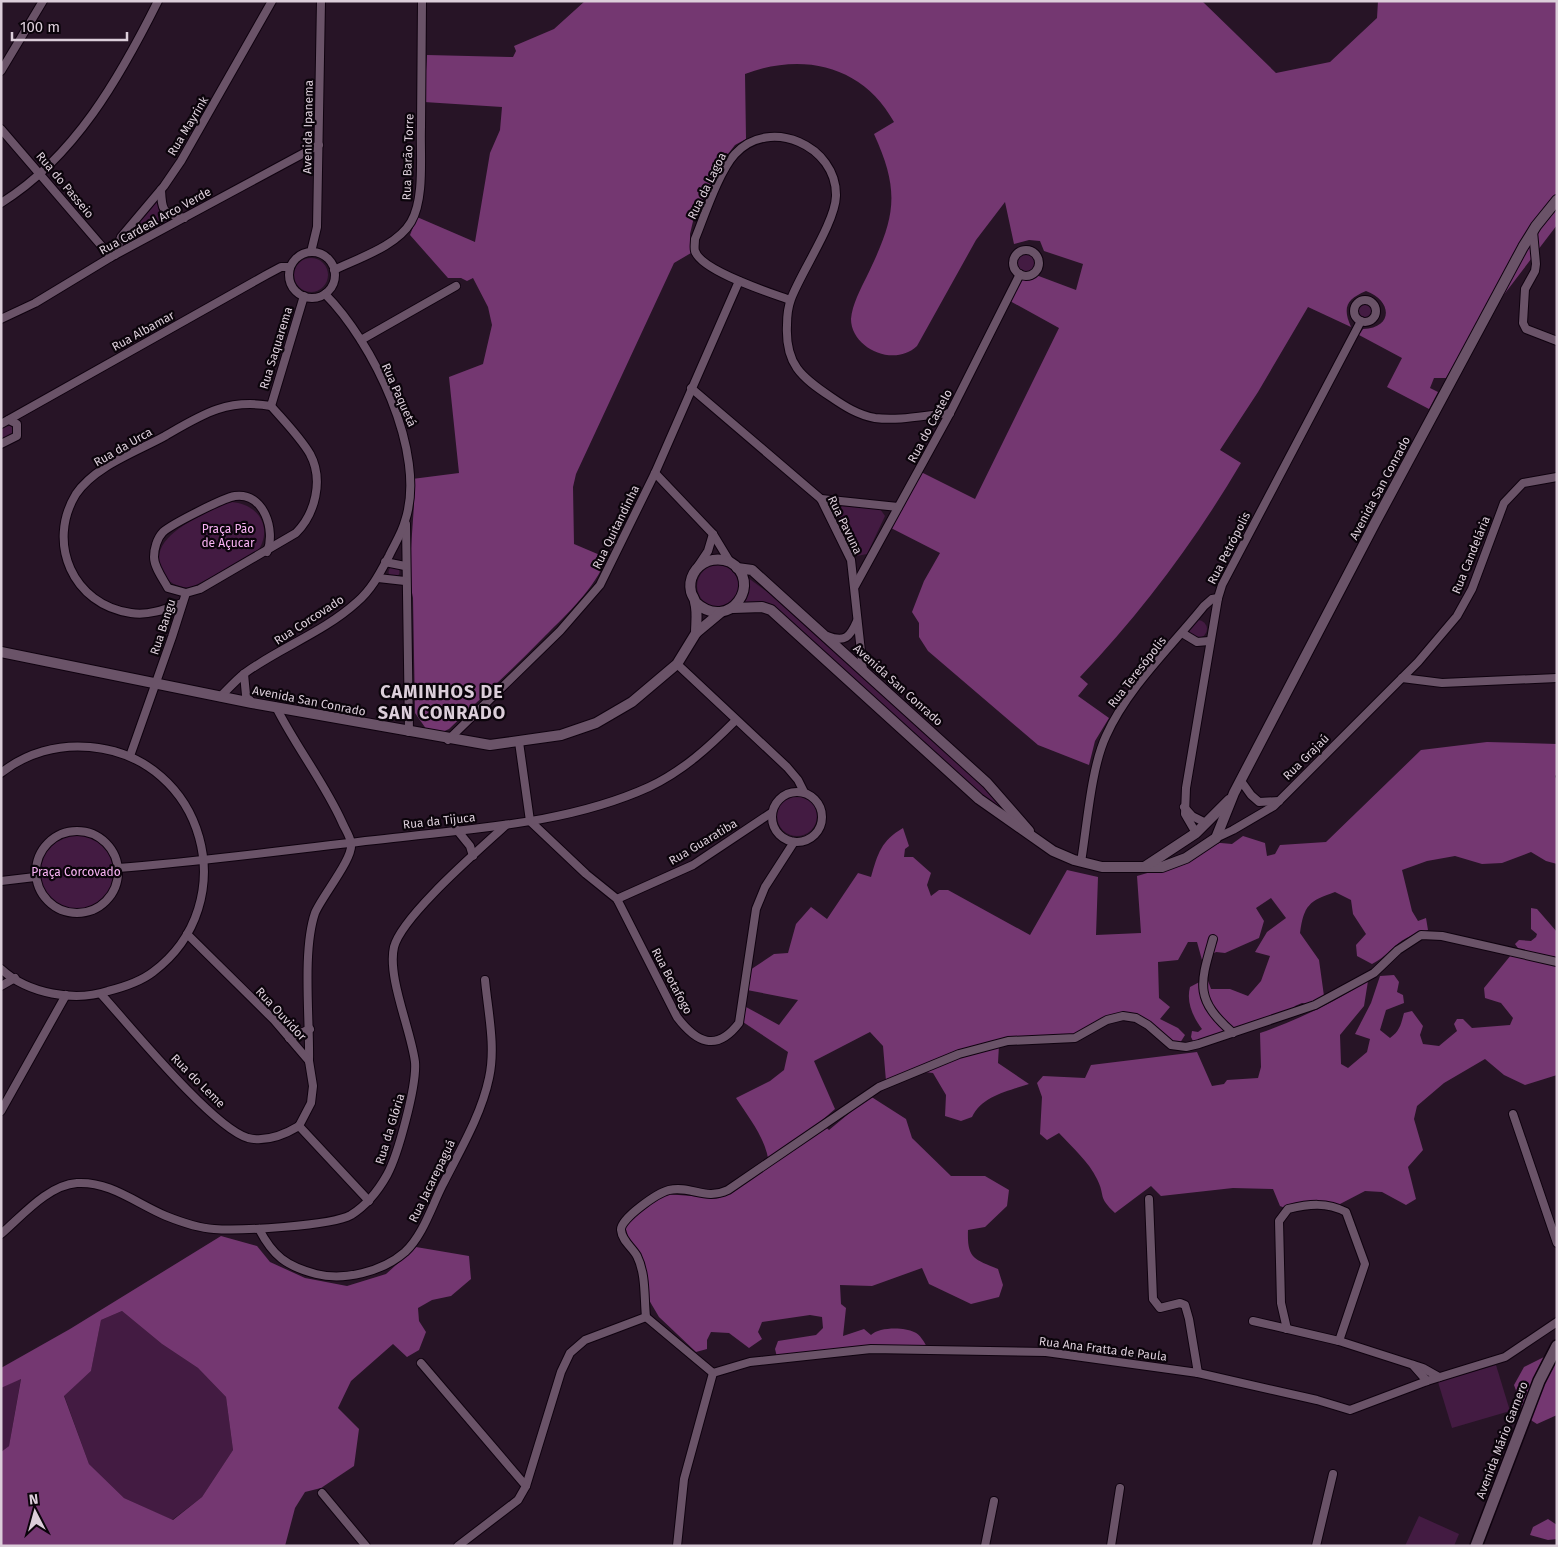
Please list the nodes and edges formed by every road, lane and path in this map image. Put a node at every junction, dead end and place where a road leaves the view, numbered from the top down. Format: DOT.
graph roads {
  1 [pos="43,1"];
  2 [pos="158,1"];
  3 [pos="272,1"];
  4 [pos="321,1"];
  5 [pos="422,1"];
  6 [pos="1,71"];
  7 [pos="1,129"];
  8 [pos="320,145"];
  9 [pos="42,173"];
  10 [pos="161,190"];
  11 [pos="1557,200"];
  12 [pos="1,203"];
  13 [pos="184,218"];
  14 [pos="1533,231"];
  15 [pos="311,252"];
  16 [pos="113,256"];
  17 [pos="290,266"];
  18 [pos="334,270"];
  19 [pos="1020,274"];
  20 [pos="738,281"];
  21 [pos="456,286"];
  22 [pos="325,294"];
  23 [pos="304,296"];
  24 [pos="790,300"];
  25 [pos="1,319"];
  26 [pos="1361,321"];
  27 [pos="361,340"];
  28 [pos="1557,341"];
  29 [pos="691,388"];
  30 [pos="271,406"];
  31 [pos="950,413"];
  32 [pos="9,420"];
  33 [pos="1,424"];
  34 [pos="1,444"];
  35 [pos="655,473"];
  36 [pos="1557,477"];
  37 [pos="821,499"];
  38 [pos="898,507"];
  39 [pos="406,521"];
  40 [pos="713,534"];
  41 [pos="267,552"];
  42 [pos="386,562"];
  43 [pos="733,565"];
  44 [pos="406,566"];
  45 [pos="697,568"];
  46 [pos="378,578"];
  47 [pos="405,581"];
  48 [pos="855,586"];
  49 [pos="186,593"];
  50 [pos="1218,598"];
  51 [pos="695,602"];
  52 [pos="182,603"];
  53 [pos="733,608"];
  54 [pos="720,613"];
  55 [pos="858,619"];
  56 [pos="696,633"];
  57 [pos="1182,633"];
  58 [pos="825,635"];
  59 [pos="1209,641"];
  60 [pos="1,652"];
  61 [pos="1418,662"];
  62 [pos="677,664"];
  63 [pos="863,670"];
  64 [pos="244,674"];
  65 [pos="1402,678"];
  66 [pos="1557,678"];
  67 [pos="156,684"];
  68 [pos="220,697"];
  69 [pos="252,703"];
  70 [pos="276,707"];
  71 [pos="736,721"];
  72 [pos="409,732"];
  73 [pos="448,740"];
  74 [pos="520,742"];
  75 [pos="130,756"];
  76 [pos="1,773"];
  77 [pos="1241,781"];
  78 [pos="804,792"];
  79 [pos="1234,794"];
  80 [pos="1279,801"];
  81 [pos="1259,802"];
  82 [pos="1184,807"];
  83 [pos="771,813"];
  84 [pos="1258,816"];
  85 [pos="530,821"];
  86 [pos="1206,823"];
  87 [pos="506,825"];
  88 [pos="457,830"];
  89 [pos="1196,833"];
  90 [pos="1033,835"];
  91 [pos="1216,838"];
  92 [pos="794,842"];
  93 [pos="351,843"];
  94 [pos="1204,847"];
  95 [pos="473,856"];
  96 [pos="204,861"];
  97 [pos="1081,862"];
  98 [pos="1146,866"];
  99 [pos="118,868"];
  100 [pos="35,878"];
  101 [pos="1,881"];
  102 [pos="618,899"];
  103 [pos="187,934"];
  104 [pos="1213,939"];
  105 [pos="1557,962"];
  106 [pos="1,969"];
  107 [pos="16,978"];
  108 [pos="485,980"];
  109 [pos="1,986"];
  110 [pos="101,994"];
  111 [pos="66,995"];
  112 [pos="310,1029"];
  113 [pos="1233,1033"];
  114 [pos="289,1038"];
  115 [pos="309,1061"];
  116 [pos="1,1111"];
  117 [pos="1513,1114"];
  118 [pos="299,1126"];
  119 [pos="1149,1199"];
  120 [pos="369,1201"];
  121 [pos="259,1229"];
  122 [pos="1,1234"];
  123 [pos="1557,1243"];
  124 [pos="646,1316"];
  125 [pos="1254,1320"];
  126 [pos="1557,1322"];
  127 [pos="1287,1329"];
  128 [pos="1339,1341"];
  129 [pos="1557,1346"];
  130 [pos="421,1363"];
  131 [pos="1413,1365"];
  132 [pos="713,1372"];
  133 [pos="1198,1373"];
  134 [pos="1439,1377"];
  135 [pos="1426,1381"];
  136 [pos="1334,1474"];
  137 [pos="526,1486"];
  138 [pos="1120,1488"];
  139 [pos="322,1493"];
  140 [pos="994,1501"];
  141 [pos="366,1546"];
  142 [pos="458,1546"];
  143 [pos="677,1546"];
  144 [pos="985,1546"];
  145 [pos="1111,1546"];
  146 [pos="1316,1546"];
  147 [pos="1476,1546"];
  1 -- 6 [label="street"];
  2 -- 9 [label="street"];
  3 -- 10 [label="street, Rua Mayrink"];
  4 -- 8 [label="street, Avenida Ipanema"];
  5 -- 18 [label="street, Rua Barão Torre"];
  7 -- 9 [label="street, Rua do Passeio"];
  8 -- 13 [label="street, Rua Cardeal Arco Verde"];
  8 -- 15 [label="street, Avenida Ipanema"];
  9 -- 12 [label="street"];
  9 -- 16 [label="street, Rua do Passeio"];
  10 -- 13 [label="street"];
  10 -- 16 [label="street, Rua Mayrink"];
  11 -- 14 [label="street, Avenida San Conrado"];
  13 -- 16 [label="street, Rua Cardeal Arco Verde"];
  14 -- 28 [label="street"];
  14 -- 77 [label="street, Avenida San Conrado"];
  15 -- 17 [label="street"];
  15 -- 18 [label="street"];
  16 -- 25 [label="street, Rua Cardeal Arco Verde"];
  17 -- 23 [label="street"];
  17 -- 32 [label="street, Rua Albamar"];
  18 -- 22 [label="street"];
  19 -- 31 [label="street, Rua do Castelo"];
  20 -- 24 [label="street, Rua da Lagoa"];
  20 -- 24 [label="street, Rua da Lagoa"];
  20 -- 29 [label="street, Rua Quitandinha"];
  21 -- 27 [label="street"];
  22 -- 23 [label="street"];
  22 -- 27 [label="street, Rua Paquetá"];
  23 -- 30 [label="street, Rua Saquarema"];
  24 -- 31 [label="street, Rua da Lagoa"];
  26 -- 50 [label="street, Rua Petrópolis"];
  27 -- 39 [label="street, Rua Paquetá"];
  29 -- 35 [label="street, Rua Quitandinha"];
  29 -- 37 [label="street, Rua Pavuna"];
  30 -- 41 [label="street, Rua Bangu"];
  30 -- 52 [label="street, Rua da Urca"];
  31 -- 38 [label="street, Rua do Castelo"];
  32 -- 33 [label="street, Rua Albamar"];
  32 -- 34 [label="street"];
  35 -- 40 [label="street"];
  35 -- 73 [label="street, Rua Quitandinha"];
  36 -- 61 [label="street, Rua Candelária"];
  37 -- 38 [label="street"];
  37 -- 48 [label="street, Rua Pavuna"];
  38 -- 48 [label="street, Rua do Castelo"];
  39 -- 42 [label="street, Rua Paquetá"];
  39 -- 44 [label="street, Rua Paquetá"];
  40 -- 43 [label="street"];
  40 -- 45 [label="street"];
  41 -- 49 [label="street, Rua Bangu"];
  41 -- 49 [label="street"];
  42 -- 44 [label="street"];
  42 -- 46 [label="street, Rua Paquetá"];
  43 -- 45 [label="street"];
  43 -- 53 [label="street"];
  43 -- 58 [label="street, Avenida San Conrado"];
  44 -- 47 [label="street, Rua Paquetá"];
  45 -- 51 [label="street"];
  46 -- 47 [label="street"];
  46 -- 64 [label="street, Rua Corcovado"];
  47 -- 72 [label="street, Rua Paquetá"];
  48 -- 55 [label="street, Rua Pavuna"];
  49 -- 52 [label="street, Rua Bangu"];
  50 -- 57 [label="street, Rua Teresópolis"];
  50 -- 59 [label="street, Rua Petrópolis"];
  51 -- 54 [label="street"];
  51 -- 56 [label="street"];
  52 -- 67 [label="street, Rua Bangu"];
  53 -- 54 [label="street"];
  53 -- 90 [label="street, Avenida San Conrado"];
  54 -- 56 [label="street, Avenida San Conrado"];
  55 -- 58 [label="street"];
  55 -- 63 [label="street, Rua Pavuna"];
  56 -- 62 [label="street, Avenida San Conrado"];
  57 -- 59 [label="street"];
  57 -- 97 [label="street, Rua Teresópolis"];
  58 -- 63 [label="street, Avenida San Conrado"];
  59 -- 82 [label="street, Rua Petrópolis"];
  60 -- 67 [label="street, Avenida San Conrado"];
  61 -- 65 [label="street, Rua Grajaú"];
  62 -- 71 [label="street"];
  62 -- 74 [label="street, Avenida San Conrado"];
  63 -- 90 [label="street, Avenida San Conrado"];
  64 -- 68 [label="street, Rua Corcovado"];
  64 -- 69 [label="street"];
  65 -- 66 [label="street"];
  65 -- 80 [label="street, Rua Grajaú"];
  67 -- 68 [label="street, Avenida San Conrado"];
  67 -- 75 [label="street, Rua Bangu"];
  68 -- 69 [label="street, Avenida San Conrado"];
  69 -- 70 [label="street, Avenida San Conrado"];
  70 -- 72 [label="street, Avenida San Conrado"];
  70 -- 93 [label="street"];
  71 -- 78 [label="street"];
  71 -- 85 [label="street, Rua da Tijuca"];
  72 -- 73 [label="street, Avenida San Conrado"];
  73 -- 74 [label="street, Avenida San Conrado"];
  74 -- 85 [label="street"];
  75 -- 76 [label="street"];
  75 -- 96 [label="street"];
  77 -- 79 [label="street, Avenida San Conrado"];
  77 -- 81 [label="street"];
  78 -- 83 [label="street"];
  78 -- 92 [label="street"];
  79 -- 86 [label="street, Avenida San Conrado"];
  79 -- 91 [label="street, Avenida San Conrado"];
  80 -- 81 [label="street"];
  80 -- 84 [label="street, Rua Grajaú"];
  81 -- 84 [label="street"];
  82 -- 86 [label="street"];
  82 -- 89 [label="street"];
  83 -- 92 [label="street"];
  83 -- 102 [label="street, Rua Guaratiba"];
  84 -- 91 [label="street, Rua Grajaú"];
  85 -- 87 [label="street, Rua da Tijuca"];
  85 -- 102 [label="street, Rua Botafogo"];
  86 -- 89 [label="street, Avenida San Conrado"];
  86 -- 91 [label="street"];
  87 -- 88 [label="street, Rua da Tijuca"];
  87 -- 95 [label="street, Rua da Glória"];
  88 -- 93 [label="street, Rua da Tijuca"];
  88 -- 95 [label="street"];
  89 -- 94 [label="street"];
  89 -- 98 [label="street"];
  90 -- 97 [label="street, Avenida San Conrado"];
  91 -- 94 [label="street, Avenida San Conrado"];
  92 -- 102 [label="street, Rua Botafogo"];
  93 -- 96 [label="street, Rua da Tijuca"];
  93 -- 112 [label="street"];
  94 -- 98 [label="street, Avenida San Conrado"];
  95 -- 120 [label="street, Rua da Glória"];
  96 -- 99 [label="street, Rua da Tijuca"];
  96 -- 103 [label="street"];
  97 -- 98 [label="street, Avenida San Conrado"];
  99 -- 100 [label="street"];
  99 -- 100 [label="street"];
  100 -- 101 [label="street"];
  103 -- 110 [label="street"];
  103 -- 114 [label="street, Rua Ouvidor"];
  104 -- 113 [label="street"];
  105 -- 113 [label="street"];
  106 -- 107 [label="street"];
  107 -- 109 [label="street"];
  107 -- 111 [label="street"];
  108 -- 121 [label="street, Rua Jacarepaguá"];
  110 -- 111 [label="street"];
  110 -- 118 [label="street, Rua do Leme"];
  111 -- 116 [label="street"];
  112 -- 114 [label="street"];
  112 -- 115 [label="street"];
  113 -- 124 [label="street"];
  114 -- 115 [label="street, Rua Ouvidor"];
  115 -- 118 [label="street"];
  117 -- 123 [label="street"];
  118 -- 120 [label="street"];
  119 -- 133 [label="street"];
  120 -- 121 [label="street, Rua da Glória"];
  121 -- 122 [label="street, Rua da Glória"];
  124 -- 132 [label="street"];
  124 -- 137 [label="street"];
  125 -- 127 [label="street"];
  126 -- 134 [label="street, Rua Ana Fratta de Paula"];
  127 -- 128 [label="street"];
  127 -- 128 [label="street"];
  128 -- 131 [label="street"];
  129 -- 147 [label="main road, Avenida Mário Garnero"];
  130 -- 137 [label="street"];
  131 -- 134 [label="street"];
  131 -- 135 [label="street"];
  132 -- 133 [label="street, Rua Ana Fratta de Paula"];
  132 -- 143 [label="street"];
  133 -- 135 [label="street, Rua Ana Fratta de Paula"];
  134 -- 135 [label="street, Rua Ana Fratta de Paula"];
  136 -- 146 [label="street"];
  137 -- 142 [label="street"];
  138 -- 145 [label="street"];
  139 -- 141 [label="street"];
  140 -- 144 [label="street"];
}
